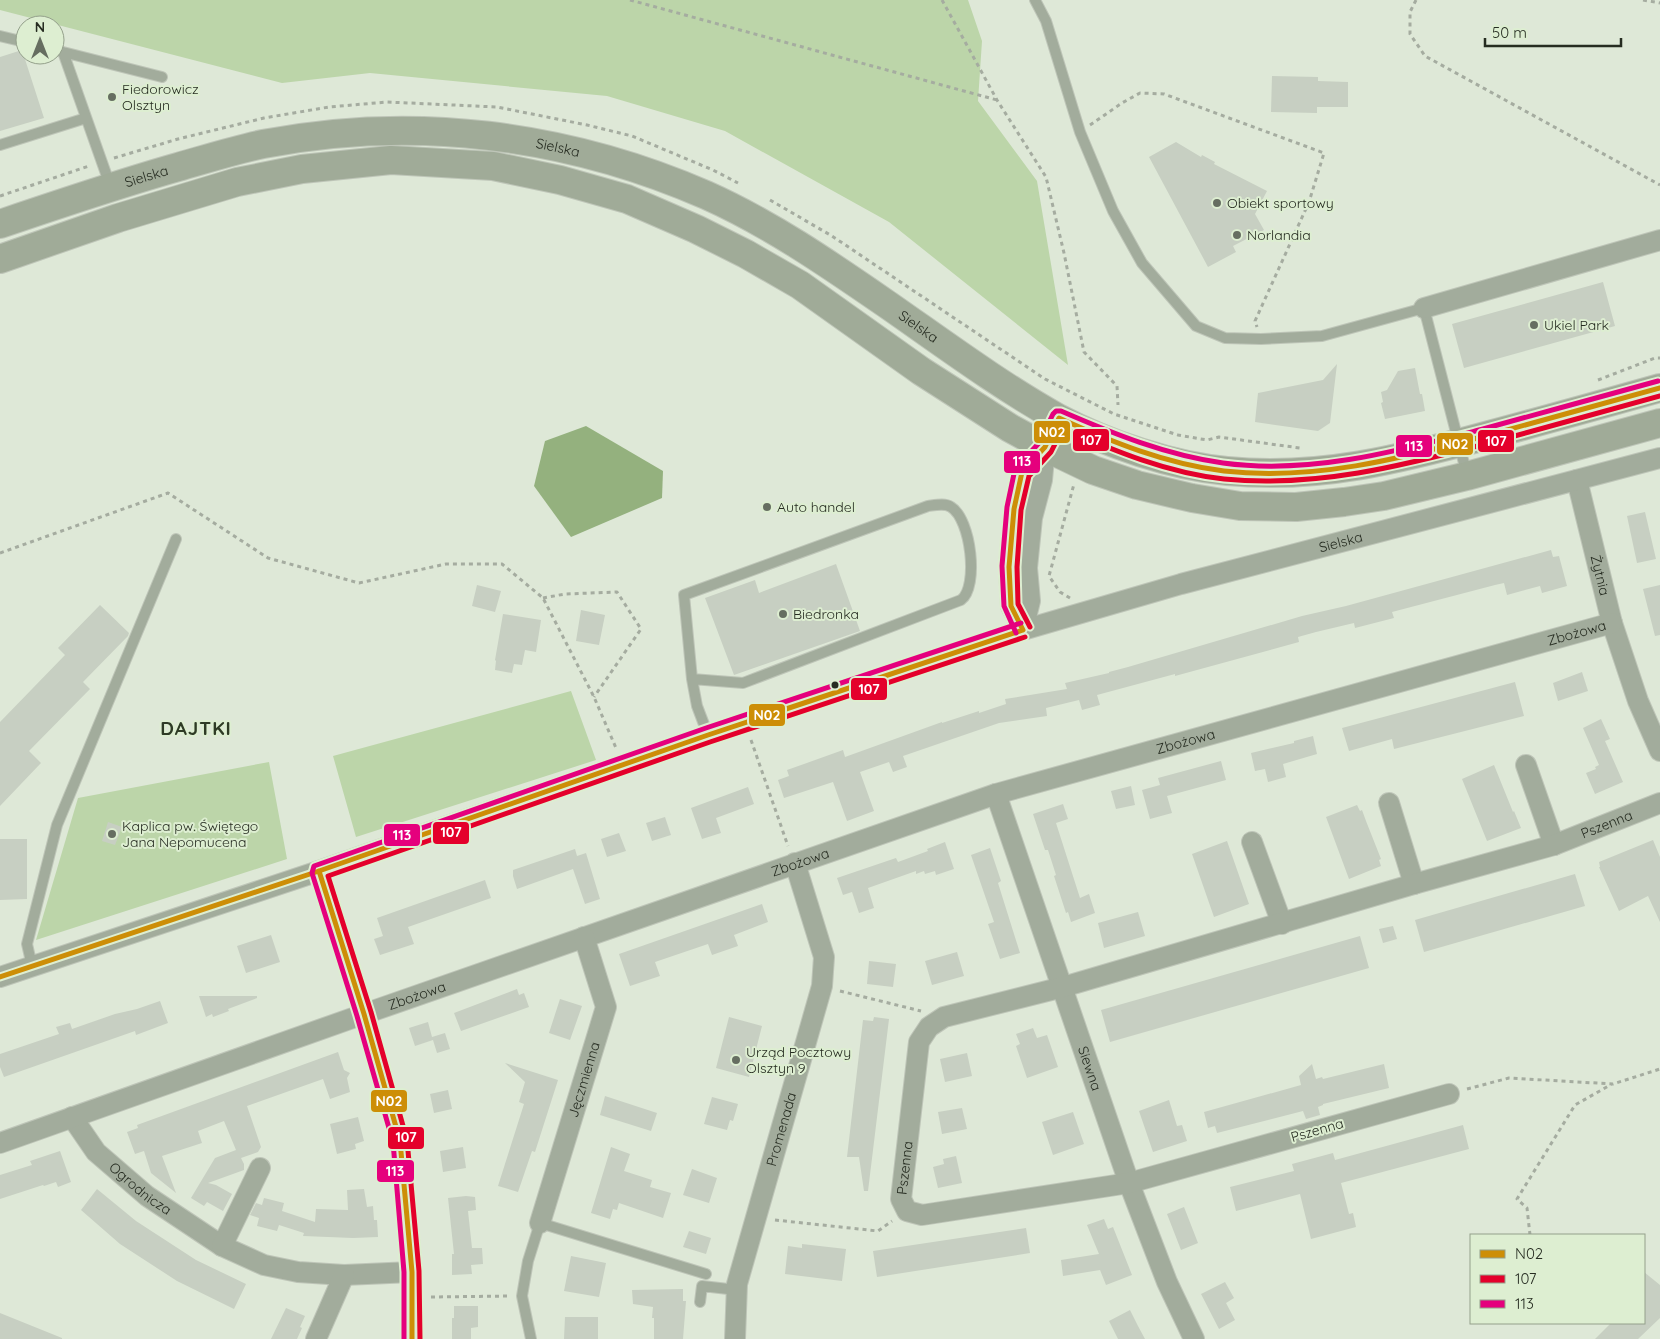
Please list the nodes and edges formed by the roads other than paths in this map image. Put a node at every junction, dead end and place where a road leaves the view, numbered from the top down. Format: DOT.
graph roads {
  1 [pos="1035,0"];
  2 [pos="0,36"];
  3 [pos="15,40"];
  4 [pos="65,53"];
  5 [pos="65,65"];
  6 [pos="162,77"];
  7 [pos="86,118"];
  8 [pos="0,145"];
  9 [pos="111,186"];
  10 [pos="0,224"];
  11 [pos="1660,240"];
  12 [pos="0,259"];
  13 [pos="1424,308"];
  14 [pos="1660,388"];
  15 [pos="1059,418"];
  16 [pos="1660,422"];
  17 [pos="1460,443"];
  18 [pos="1045,447"];
  19 [pos="1660,458"];
  20 [pos="1468,476"];
  21 [pos="1578,480"];
  22 [pos="176,539"];
  23 [pos="1612,623"];
  24 [pos="1022,630"];
  25 [pos="692,679"];
  26 [pos="708,735"];
  27 [pos="1660,751"];
  28 [pos="1526,765"];
  29 [pos="996,794"];
  30 [pos="1389,803"];
  31 [pos="1660,803"];
  32 [pos="1252,842"];
  33 [pos="1554,844"];
  34 [pos="795,863"];
  35 [pos="319,871"];
  36 [pos="1414,884"];
  37 [pos="1282,924"];
  38 [pos="584,937"];
  39 [pos="32,966"];
  40 [pos="0,977"];
  41 [pos="1063,987"];
  42 [pos="364,1014"];
  43 [pos="1449,1094"];
  44 [pos="72,1117"];
  45 [pos="0,1143"];
  46 [pos="260,1168"];
  47 [pos="1129,1183"];
  48 [pos="540,1223"];
  49 [pos="222,1246"];
  50 [pos="412,1272"];
  51 [pos="706,1274"];
  52 [pos="344,1275"];
  53 [pos="737,1290"];
  54 [pos="700,1302"];
  55 [pos="316,1339"];
  56 [pos="412,1339"];
  57 [pos="531,1339"];
  58 [pos="735,1339"];
  59 [pos="1194,1339"];
  1 -- 13 [label="lane"];
  2 -- 3 [label="lane"];
  4 -- 6 [label="lane"];
  5 -- 7 [label="lane"];
  7 -- 8 [label="lane"];
  7 -- 9 [label="lane"];
  9 -- 10 [label="main road, Sielska"];
  9 -- 15 [label="main road, Sielska"];
  11 -- 13 [label="street"];
  12 -- 18 [label="main road"];
  13 -- 17 [label="lane"];
  14 -- 17 [label="main road, Sielska"];
  15 -- 17 [label="main road, Sielska"];
  15 -- 18 [label="street"];
  16 -- 20 [label="main road"];
  17 -- 20 [label="lane"];
  18 -- 20 [label="main road"];
  18 -- 24 [label="street"];
  19 -- 21 [label="street, Sielska"];
  21 -- 23 [label="street, Żytnia"];
  21 -- 24 [label="street, Sielska"];
  22 -- 39 [label="lane"];
  23 -- 27 [label="street, Żytnia"];
  23 -- 29 [label="street, Zbożowa"];
  24 -- 26 [label="street, Sielska"];
  25 -- 25 [label="lane"];
  25 -- 26 [label="lane"];
  26 -- 35 [label="street, Sielska"];
  28 -- 33 [label="street"];
  29 -- 34 [label="street, Zbożowa"];
  29 -- 41 [label="street, Siewna"];
  30 -- 36 [label="street"];
  31 -- 33 [label="street, Pszenna"];
  32 -- 37 [label="street"];
  33 -- 36 [label="street, Pszenna"];
  34 -- 38 [label="street, Zbożowa"];
  34 -- 53 [label="street, Promenada"];
  35 -- 39 [label="street, Sielska"];
  35 -- 42 [label="street"];
  36 -- 37 [label="street, Pszenna"];
  37 -- 41 [label="street, Pszenna"];
  38 -- 42 [label="street, Zbożowa"];
  38 -- 48 [label="street, Jęczmienna"];
  39 -- 40 [label="street, Sielska"];
  41 -- 47 [label="street, Siewna"];
  41 -- 47 [label="street, Pszenna"];
  42 -- 44 [label="street, Zbożowa"];
  42 -- 50 [label="street"];
  43 -- 47 [label="street, Pszenna"];
  44 -- 45 [label="street, Zbożowa"];
  44 -- 49 [label="street, Ogrodnicza"];
  46 -- 49 [label="street"];
  47 -- 59 [label="street, Siewna"];
  48 -- 51 [label="lane"];
  48 -- 57 [label="lane"];
  49 -- 52 [label="street, Ogrodnicza"];
  50 -- 52 [label="street, Ogrodnicza"];
  50 -- 56 [label="street"];
  52 -- 55 [label="street"];
  53 -- 54 [label="lane"];
  53 -- 58 [label="street, Promenada"];
}
